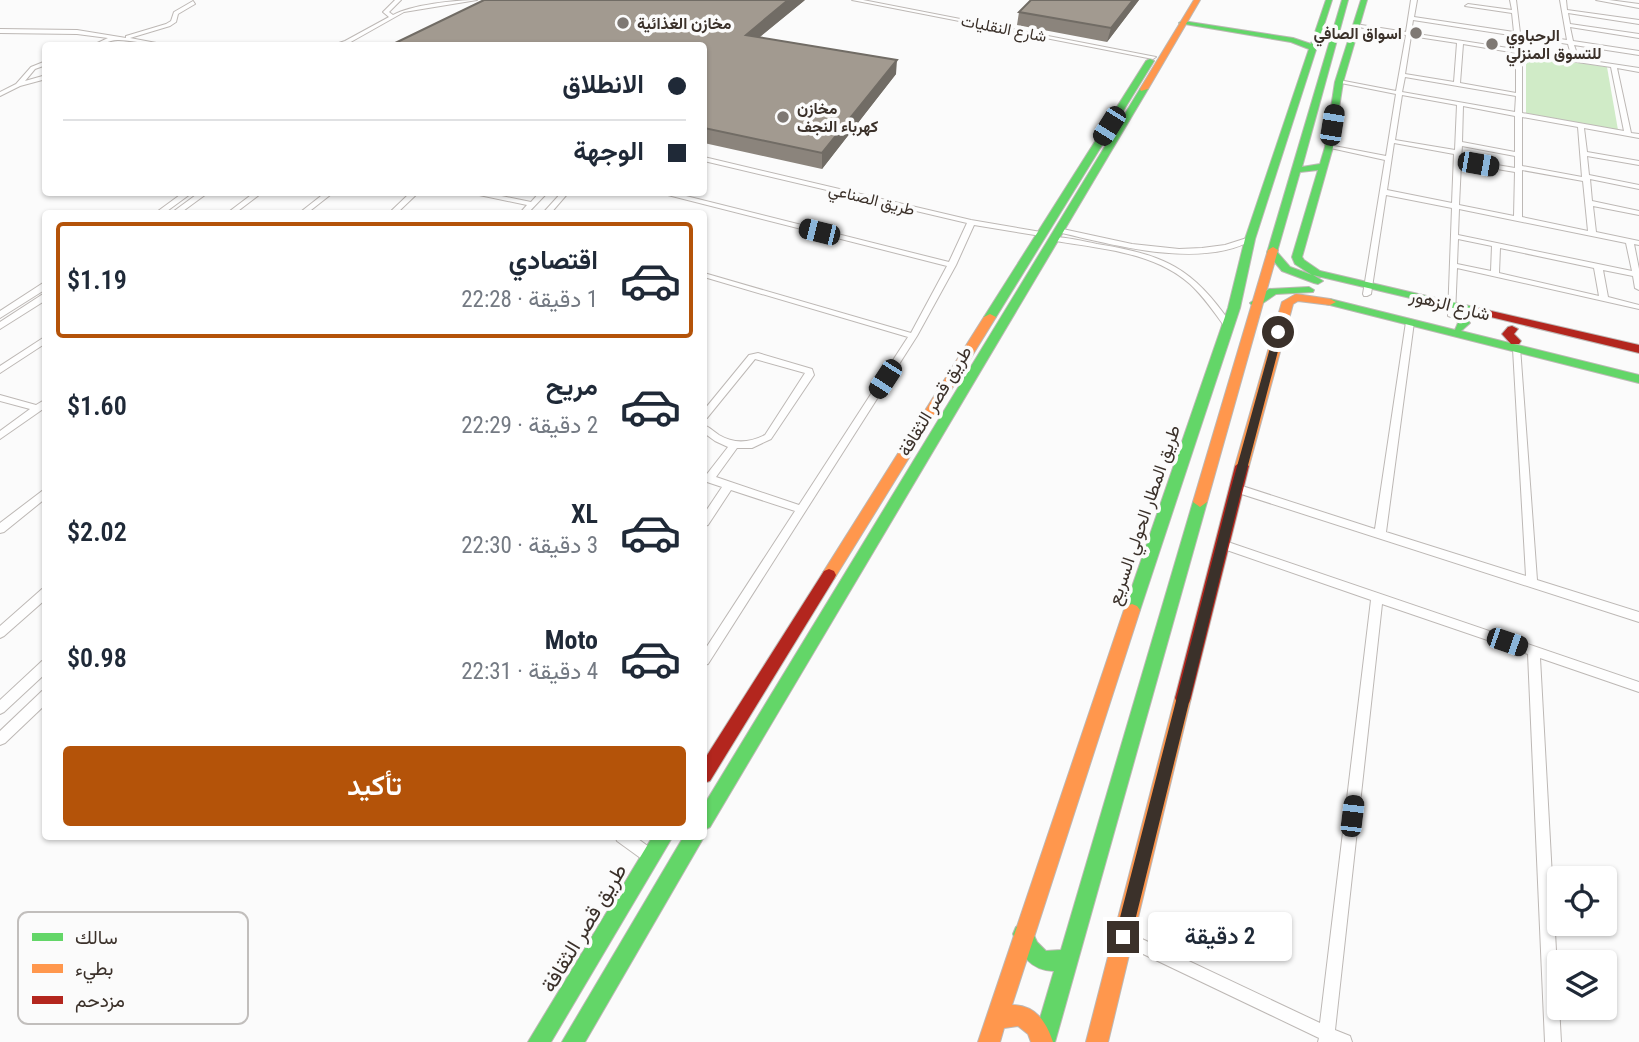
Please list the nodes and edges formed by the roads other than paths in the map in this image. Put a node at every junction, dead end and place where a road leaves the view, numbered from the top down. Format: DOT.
graph roads {
  1 [pos="398,0"];
  2 [pos="474,0"];
  3 [pos="855,0"];
  4 [pos="1188,0"];
  5 [pos="1197,0"];
  6 [pos="1329,0"];
  7 [pos="1345,0"];
  8 [pos="1364,0"];
  9 [pos="1414,0"];
  10 [pos="1513,0"];
  11 [pos="1563,0"];
  12 [pos="1599,0"];
  13 [pos="193,3"];
  14 [pos="1468,3"];
  15 [pos="1635,4"];
  16 [pos="1565,11"];
  17 [pos="1514,12"];
  18 [pos="391,16"];
  19 [pos="1411,18"];
  20 [pos="1184,21"];
  21 [pos="1639,22"];
  22 [pos="1567,24"];
  23 [pos="1355,26"];
  24 [pos="1469,27"];
  25 [pos="0,31"];
  26 [pos="1408,34"];
  27 [pos="1517,34"];
  28 [pos="1639,36"];
  29 [pos="118,37"];
  30 [pos="125,38"];
  31 [pos="143,41"];
  32 [pos="104,42"];
  33 [pos="148,42"];
  34 [pos="344,42"];
  35 [pos="1460,42"];
  36 [pos="1570,42"];
  37 [pos="1313,50"];
  38 [pos="1519,51"];
  39 [pos="1639,53"];
  40 [pos="1153,57"];
  41 [pos="1576,60"];
  42 [pos="1328,62"];
  43 [pos="42,65"];
  44 [pos="1614,66"];
  45 [pos="1639,70"];
  46 [pos="1402,75"];
  47 [pos="42,78"];
  48 [pos="1339,82"];
  49 [pos="1457,84"];
  50 [pos="18,85"];
  51 [pos="1399,93"];
  52 [pos="0,94"];
  53 [pos="1519,95"];
  54 [pos="1460,104"];
  55 [pos="1519,114"];
  56 [pos="1581,126"];
  57 [pos="1628,134"];
  58 [pos="1639,136"];
  59 [pos="1392,141"];
  60 [pos="1458,143"];
  61 [pos="1329,147"];
  62 [pos="1584,153"];
  63 [pos="1518,155"];
  64 [pos="1458,156"];
  65 [pos="1389,159"];
  66 [pos="707,160"];
  67 [pos="1639,163"];
  68 [pos="1323,166"];
  69 [pos="1518,169"];
  70 [pos="1297,170"];
  71 [pos="1087,174"];
  72 [pos="1586,178"];
  73 [pos="1639,187"];
  74 [pos="1384,192"];
  75 [pos="184,196"];
  76 [pos="200,196"];
  77 [pos="254,196"];
  78 [pos="326,196"];
  79 [pos="411,196"];
  80 [pos="489,196"];
  81 [pos="541,196"];
  82 [pos="562,196"];
  83 [pos="675,196"];
  84 [pos="1589,203"];
  85 [pos="532,204"];
  86 [pos="1455,206"];
  87 [pos="163,210"];
  88 [pos="179,210"];
  89 [pos="234,210"];
  90 [pos="306,210"];
  91 [pos="396,210"];
  92 [pos="526,210"];
  93 [pos="549,210"];
  94 [pos="1639,213"];
  95 [pos="1518,219"];
  96 [pos="971,222"];
  97 [pos="1592,233"];
  98 [pos="1041,234"];
  99 [pos="1058,234"];
  100 [pos="1454,236"];
  101 [pos="1250,239"];
  102 [pos="1629,241"];
  103 [pos="1639,243"];
  104 [pos="1496,245"];
  105 [pos="1030,250"];
  106 [pos="1272,253"];
  107 [pos="1046,254"];
  108 [pos="952,265"];
  109 [pos="1453,265"];
  110 [pos="1598,267"];
  111 [pos="1495,274"];
  112 [pos="1637,275"];
  113 [pos="707,276"];
  114 [pos="42,288"];
  115 [pos="1639,288"];
  116 [pos="1367,289"];
  117 [pos="42,299"];
  118 [pos="1604,299"];
  119 [pos="1256,303"];
  120 [pos="1639,307"];
  121 [pos="0,314"];
  122 [pos="1455,315"];
  123 [pos="1402,318"];
  124 [pos="1228,325"];
  125 [pos="0,326"];
  126 [pos="914,336"];
  127 [pos="1515,339"];
  128 [pos="42,342"];
  129 [pos="1639,349"];
  130 [pos="1639,359"];
  131 [pos="0,370"];
  132 [pos="1639,372"];
  133 [pos="1639,379"];
  134 [pos="0,398"];
  135 [pos="41,405"];
  136 [pos="707,412"];
  137 [pos="707,430"];
  138 [pos="0,436"];
  139 [pos="734,446"];
  140 [pos="707,477"];
  141 [pos="707,478"];
  142 [pos="728,486"];
  143 [pos="1236,488"];
  144 [pos="42,495"];
  145 [pos="800,509"];
  146 [pos="707,518"];
  147 [pos="0,529"];
  148 [pos="1380,534"];
  149 [pos="1222,544"];
  150 [pos="1532,583"];
  151 [pos="42,596"];
  152 [pos="1377,597"];
  153 [pos="1639,617"];
  154 [pos="0,633"];
  155 [pos="1534,651"];
  156 [pos="707,655"];
  157 [pos="42,670"];
  158 [pos="1639,687"];
  159 [pos="42,699"];
  160 [pos="0,708"];
  161 [pos="0,739"];
  162 [pos="707,770"];
  163 [pos="707,816"];
  164 [pos="628,840"];
  165 [pos="662,840"];
  166 [pos="693,840"];
  167 [pos="651,857"];
  168 [pos="1023,934"];
  169 [pos="1123,937"];
  170 [pos="1069,957"];
  171 [pos="995,1022"];
  172 [pos="1327,1038"];
  173 [pos="539,1042"];
  174 [pos="573,1042"];
  175 [pos="989,1042"];
  176 [pos="1043,1042"];
  177 [pos="1097,1042"];
  178 [pos="1344,1042"];
  179 [pos="1553,1042"];
  1 -- 18 [label="street"];
  2 -- 18 [label="street"];
  3 -- 40 [label="street, شارع النقليات"];
  4 -- 40 [label="main road, طريق قصر الثقافة"];
  5 -- 20 [label="main road, طريق قصر الثقافة"];
  6 -- 37 [label="main road, طريق المطار الحولي السريع"];
  7 -- 42 [label="main road"];
  8 -- 23 [label="main road"];
  9 -- 19 [label="street"];
  10 -- 17 [label="street"];
  11 -- 16 [label="street"];
  12 -- 15 [label="street"];
  13 -- 30 [label="street"];
  14 -- 17 [label="street"];
  14 -- 24 [label="street"];
  16 -- 21 [label="street"];
  16 -- 22 [label="street"];
  17 -- 27 [label="street"];
  18 -- 34 [label="street"];
  19 -- 24 [label="street"];
  19 -- 26 [label="street"];
  20 -- 37 [label="main road"];
  20 -- 71 [label="main road, طريق قصر الثقافة"];
  22 -- 28 [label="street"];
  22 -- 36 [label="street"];
  23 -- 26 [label="street"];
  23 -- 48 [label="main road"];
  24 -- 27 [label="street"];
  25 -- 29 [label="street"];
  26 -- 35 [label="street"];
  26 -- 46 [label="street"];
  27 -- 36 [label="street"];
  29 -- 30 [label="street"];
  29 -- 32 [label="street"];
  30 -- 31 [label="street"];
  31 -- 33 [label="street"];
  35 -- 38 [label="street"];
  35 -- 49 [label="street"];
  36 -- 39 [label="street"];
  36 -- 41 [label="street"];
  37 -- 42 [label="main road"];
  37 -- 101 [label="main road, طريق المطار الحولي السريع"];
  38 -- 41 [label="street"];
  38 -- 53 [label="street"];
  40 -- 71 [label="main road, طريق قصر الثقافة"];
  41 -- 44 [label="street"];
  42 -- 70 [label="main road"];
  43 -- 50 [label="street"];
  44 -- 45 [label="street"];
  44 -- 57 [label="street"];
  46 -- 49 [label="street"];
  46 -- 51 [label="street"];
  47 -- 50 [label="street"];
  48 -- 51 [label="street"];
  48 -- 61 [label="main road"];
  49 -- 53 [label="street"];
  50 -- 52 [label="street"];
  51 -- 54 [label="street"];
  51 -- 59 [label="street"];
  53 -- 55 [label="street"];
  54 -- 55 [label="street"];
  54 -- 60 [label="street"];
  55 -- 56 [label="street"];
  55 -- 63 [label="street"];
  56 -- 57 [label="street"];
  56 -- 62 [label="street"];
  57 -- 58 [label="street"];
  59 -- 64 [label="street"];
  59 -- 65 [label="street"];
  60 -- 63 [label="street"];
  60 -- 64 [label="street"];
  61 -- 65 [label="street"];
  61 -- 68 [label="main road"];
  62 -- 67 [label="street"];
  62 -- 72 [label="street"];
  63 -- 69 [label="street"];
  64 -- 69 [label="street"];
  64 -- 86 [label="street"];
  65 -- 74 [label="street"];
  66 -- 96 [label="street, طريق الصناعي"];
  68 -- 70 [label="main road"];
  68 -- 116 [label="main road"];
  69 -- 72 [label="street"];
  69 -- 95 [label="street"];
  70 -- 106 [label="main road"];
  71 -- 98 [label="main road, طريق قصر الثقافة"];
  71 -- 99 [label="main road, طريق قصر الثقافة"];
  72 -- 73 [label="street"];
  72 -- 84 [label="street"];
  74 -- 86 [label="street"];
  74 -- 116 [label="street"];
  75 -- 87 [label="street"];
  76 -- 88 [label="street"];
  77 -- 89 [label="street"];
  78 -- 90 [label="street"];
  79 -- 91 [label="street"];
  80 -- 85 [label="street"];
  81 -- 85 [label="street"];
  82 -- 93 [label="street"];
  83 -- 108 [label="street"];
  84 -- 94 [label="street"];
  84 -- 97 [label="street"];
  85 -- 92 [label="street"];
  86 -- 95 [label="street"];
  86 -- 100 [label="street"];
  95 -- 97 [label="street"];
  96 -- 98 [label="street, طريق الصناعي"];
  96 -- 108 [label="street"];
  97 -- 102 [label="street"];
  98 -- 105 [label="main road, طريق قصر الثقافة"];
  99 -- 101 [label="street"];
  99 -- 107 [label="main road, طريق قصر الثقافة"];
  99 -- 124 [label="street"];
  100 -- 104 [label="street"];
  100 -- 109 [label="street"];
  101 -- 124 [label="main road, طريق المطار الحولي السريع"];
  102 -- 103 [label="street"];
  102 -- 112 [label="street"];
  104 -- 110 [label="street"];
  104 -- 111 [label="street"];
  105 -- 107 [label="main road"];
  105 -- 162 [label="main road, طريق قصر الثقافة"];
  106 -- 116 [label="main road"];
  106 -- 119 [label="main road"];
  107 -- 163 [label="main road, طريق قصر الثقافة"];
  108 -- 126 [label="street"];
  109 -- 111 [label="street"];
  109 -- 122 [label="street"];
  110 -- 112 [label="street"];
  110 -- 118 [label="street"];
  111 -- 118 [label="street"];
  112 -- 115 [label="street"];
  113 -- 126 [label="street"];
  114 -- 121 [label="street"];
  116 -- 122 [label="main road"];
  117 -- 125 [label="street"];
  118 -- 120 [label="street"];
  119 -- 123 [label="main road, شارع الزهور"];
  119 -- 170 [label="main road"];
  122 -- 123 [label="main road, شارع الزهور"];
  122 -- 127 [label="main road, شارع الزهور"];
  122 -- 129 [label="main road"];
  123 -- 127 [label="main road"];
  123 -- 143 [label="main road"];
  123 -- 148 [label="street"];
  124 -- 168 [label="main road, طريق المطار الحولي السريع"];
  126 -- 145 [label="street"];
  127 -- 130 [label="main road, شارع الزهور"];
  127 -- 132 [label="main road, شارع الزهور"];
  127 -- 133 [label="main road"];
  127 -- 150 [label="street"];
  128 -- 131 [label="street"];
  134 -- 135 [label="street"];
  135 -- 138 [label="street"];
  136 -- 139 [label="street"];
  137 -- 139 [label="street"];
  139 -- 140 [label="street"];
  141 -- 142 [label="street"];
  142 -- 145 [label="street"];
  142 -- 146 [label="street"];
  143 -- 148 [label="street"];
  143 -- 149 [label="main road"];
  144 -- 147 [label="street"];
  145 -- 156 [label="street"];
  148 -- 150 [label="street"];
  149 -- 152 [label="street"];
  149 -- 169 [label="main road"];
  150 -- 153 [label="street"];
  151 -- 154 [label="street"];
  152 -- 155 [label="street"];
  152 -- 172 [label="street"];
  155 -- 158 [label="street"];
  155 -- 179 [label="street"];
  157 -- 160 [label="street"];
  159 -- 161 [label="street"];
  164 -- 167 [label="street"];
  165 -- 167 [label="main road, طريق قصر الثقافة"];
  166 -- 174 [label="main road"];
  167 -- 173 [label="main road, طريق قصر الثقافة"];
  168 -- 170 [label="main road"];
  168 -- 171 [label="main road, طريق المطار الحولي السريع"];
  169 -- 172 [label="street"];
  169 -- 177 [label="main road"];
  170 -- 176 [label="main road"];
  171 -- 175 [label="main road, طريق المطار الحولي السريع"];
  171 -- 176 [label="main road"];
  172 -- 178 [label="street"];
}
